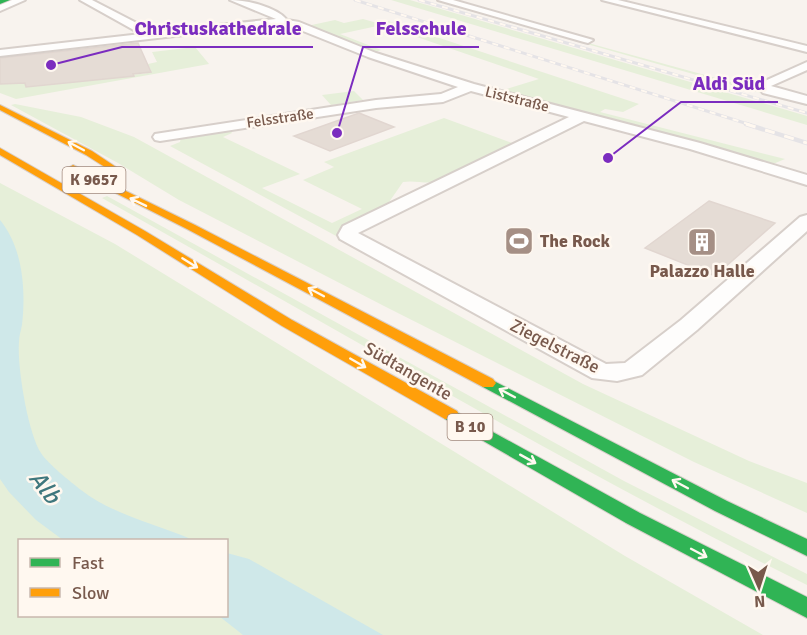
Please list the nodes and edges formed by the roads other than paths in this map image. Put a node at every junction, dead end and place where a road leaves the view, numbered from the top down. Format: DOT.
graph roads {
  1 [pos="7,0"];
  2 [pos="20,0"];
  3 [pos="85,0"];
  4 [pos="235,0"];
  5 [pos="443,0"];
  6 [pos="607,0"];
  7 [pos="0,2"];
  8 [pos="0,8"];
  9 [pos="283,22"];
  10 [pos="153,36"];
  11 [pos="588,40"];
  12 [pos="807,50"];
  13 [pos="0,53"];
  14 [pos="807,66"];
  15 [pos="470,87"];
  16 [pos="807,100"];
  17 [pos="0,108"];
  18 [pos="583,117"];
  19 [pos="160,137"];
  20 [pos="0,151"];
  21 [pos="62,162"];
  22 [pos="123,175"];
  23 [pos="807,180"];
  24 [pos="140,186"];
  25 [pos="89,220"];
  26 [pos="807,221"];
  27 [pos="191,227"];
  28 [pos="141,233"];
  29 [pos="807,548"];
  30 [pos="807,608"];
  1 -- 7 [label="main road"];
  2 -- 8 [label="street"];
  3 -- 10 [label="street"];
  4 -- 9 [label="street, Liststraße"];
  5 -- 11 [label="street"];
  6 -- 12 [label="street"];
  9 -- 10 [label="street"];
  9 -- 15 [label="street, Liststraße"];
  10 -- 13 [label="street"];
  14 -- 16 [label="street"];
  15 -- 18 [label="street, Liststraße"];
  15 -- 19 [label="street, Felsstraße"];
  22 -- 17 [label="main road, one-way"];
  18 -- 23 [label="street, Liststraße"];
  18 -- 26 [label="street, Ziegelstraße"];
  20 -- 28 [label="main road, Südtangente / K 9657"];
  27 -- 21 [label="main road, Südtangente / K 9657, one-way"];
  24 -- 27 [label="main road, B 10"];
  25 -- 28 [label="main road, B 10"];
  29 -- 27 [label="main road, Südtangente / B 10, one-way"];
  28 -- 30 [label="main road, Südtangente / B 10, one-way"];
}
